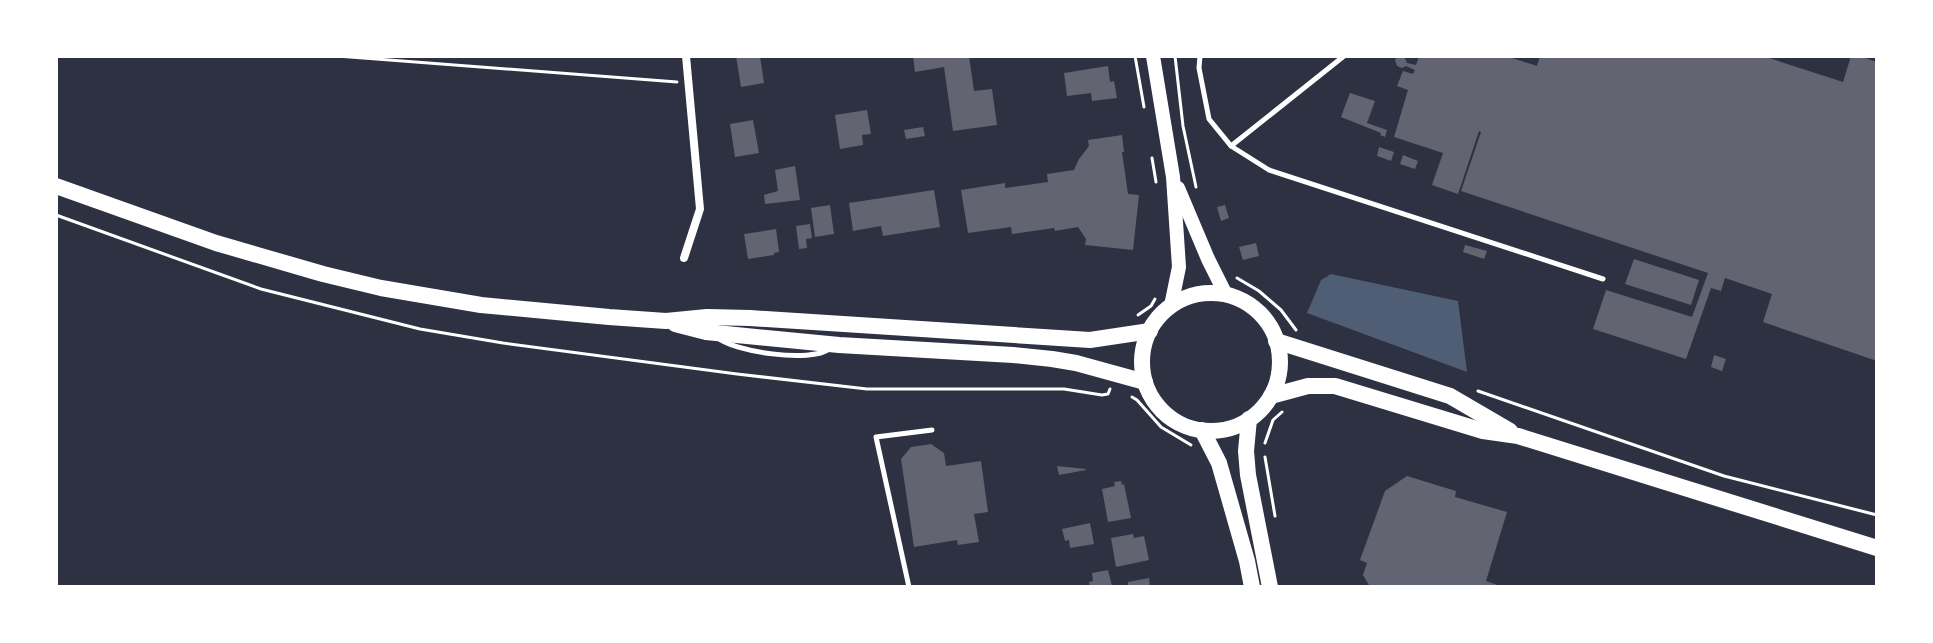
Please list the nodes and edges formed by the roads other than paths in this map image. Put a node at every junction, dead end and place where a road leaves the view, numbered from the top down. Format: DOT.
graph roads {
  1 [pos="686,56"];
  2 [pos="1153,56"];
  3 [pos="1200,56"];
  4 [pos="1344,56"];
  5 [pos="1231,146"];
  6 [pos="1173,177"];
  7 [pos="56,186"];
  8 [pos="684,258"];
  9 [pos="1603,279"];
  10 [pos="1226,295"];
  11 [pos="1164,301"];
  12 [pos="666,321"];
  13 [pos="1150,331"];
  14 [pos="1276,341"];
  15 [pos="1145,382"];
  16 [pos="1271,396"];
  17 [pos="1249,419"];
  18 [pos="932,430"];
  19 [pos="1202,430"];
  20 [pos="1518,436"];
  21 [pos="1877,548"];
  22 [pos="909,587"];
  23 [pos="1252,587"];
  24 [pos="1270,587"];
  1 -- 8 [label="street"];
  2 -- 6 [label="main road"];
  3 -- 5 [label="lane"];
  4 -- 5 [label="lane"];
  5 -- 9 [label="lane"];
  6 -- 10 [label="main road"];
  6 -- 11 [label="main road"];
  7 -- 12 [label="main road"];
  10 -- 11 [label="main road"];
  10 -- 14 [label="main road"];
  11 -- 13 [label="main road"];
  12 -- 13 [label="main road"];
  12 -- 15 [label="main road"];
  13 -- 15 [label="main road"];
  14 -- 16 [label="main road"];
  14 -- 20 [label="main road"];
  15 -- 19 [label="main road"];
  16 -- 17 [label="main road"];
  16 -- 20 [label="main road"];
  17 -- 19 [label="main road"];
  17 -- 24 [label="main road"];
  18 -- 22 [label="lane"];
  19 -- 23 [label="main road"];
  20 -- 21 [label="main road"];
}
